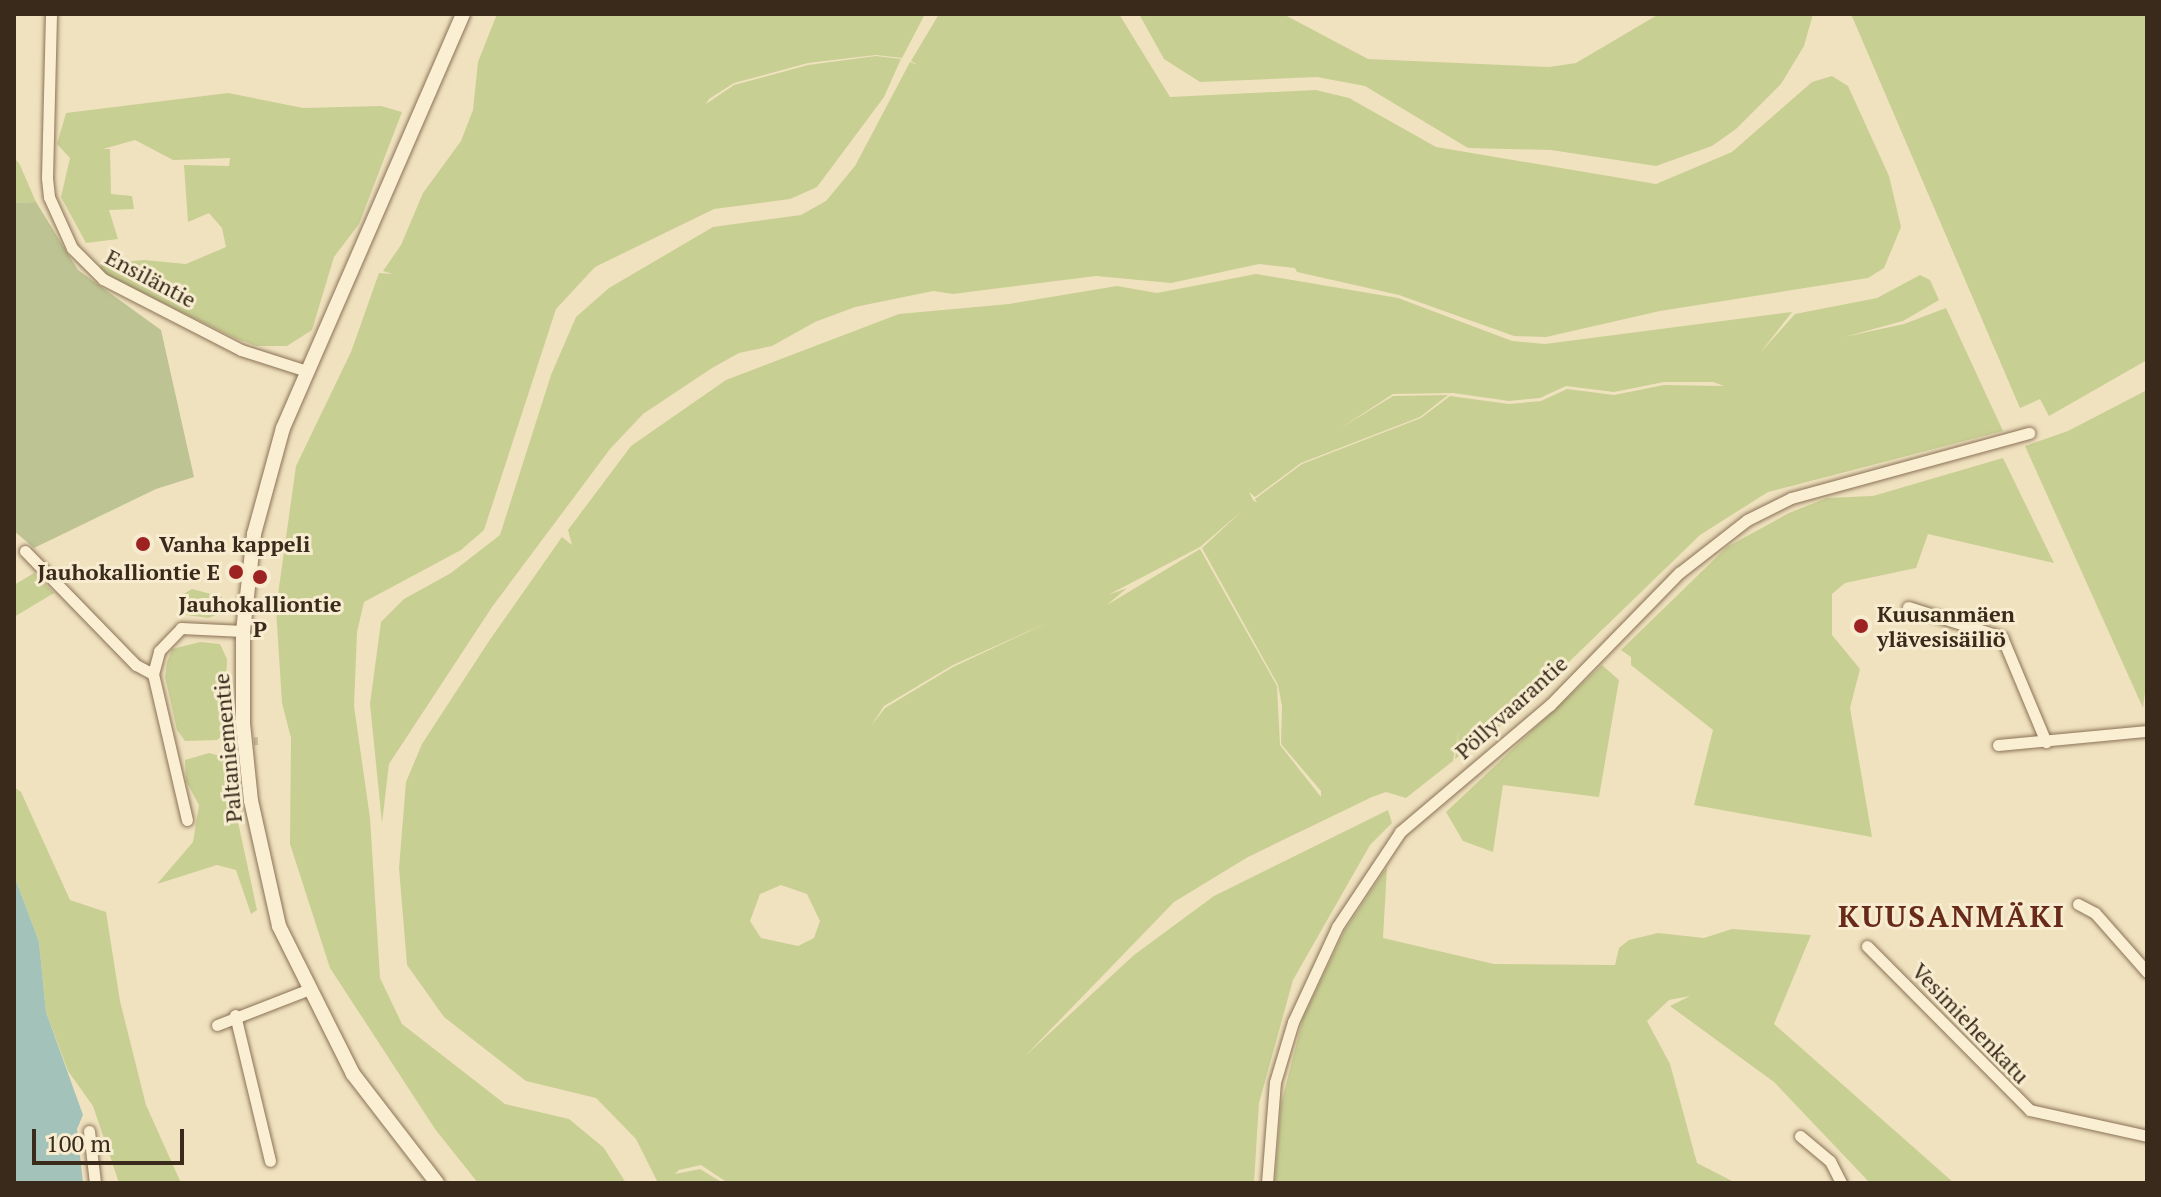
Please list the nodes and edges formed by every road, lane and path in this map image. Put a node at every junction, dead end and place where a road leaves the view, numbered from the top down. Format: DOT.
graph roads {
  1 [pos="51,14"];
  2 [pos="463,14"];
  3 [pos="307,371"];
  4 [pos="2029,433"];
  5 [pos="25,551"];
  6 [pos="1908,607"];
  7 [pos="243,631"];
  8 [pos="153,674"];
  9 [pos="2147,731"];
  10 [pos="2046,742"];
  11 [pos="1998,745"];
  12 [pos="187,820"];
  13 [pos="2078,904"];
  14 [pos="1867,946"];
  15 [pos="2147,972"];
  16 [pos="307,990"];
  17 [pos="235,1015"];
  18 [pos="217,1025"];
  19 [pos="89,1131"];
  20 [pos="1800,1136"];
  21 [pos="2147,1136"];
  22 [pos="270,1161"];
  23 [pos="95,1183"];
  24 [pos="437,1183"];
  25 [pos="1267,1183"];
  26 [pos="1841,1183"];
  1 -- 3 [label="street, Ensiläntie"];
  2 -- 3 [label="street, Paltaniementie"];
  3 -- 7 [label="street, Paltaniementie"];
  4 -- 25 [label="street, Pöllyvaarantie"];
  5 -- 8 [label="street"];
  6 -- 10 [label="street"];
  7 -- 8 [label="street"];
  7 -- 16 [label="street, Paltaniementie"];
  8 -- 12 [label="street"];
  9 -- 10 [label="street"];
  10 -- 11 [label="street"];
  13 -- 15 [label="street"];
  14 -- 21 [label="street, Vesimiehenkatu"];
  16 -- 17 [label="street"];
  16 -- 24 [label="street, Paltaniementie"];
  17 -- 18 [label="street"];
  17 -- 22 [label="street"];
  19 -- 23 [label="street"];
  20 -- 26 [label="street"];
}
